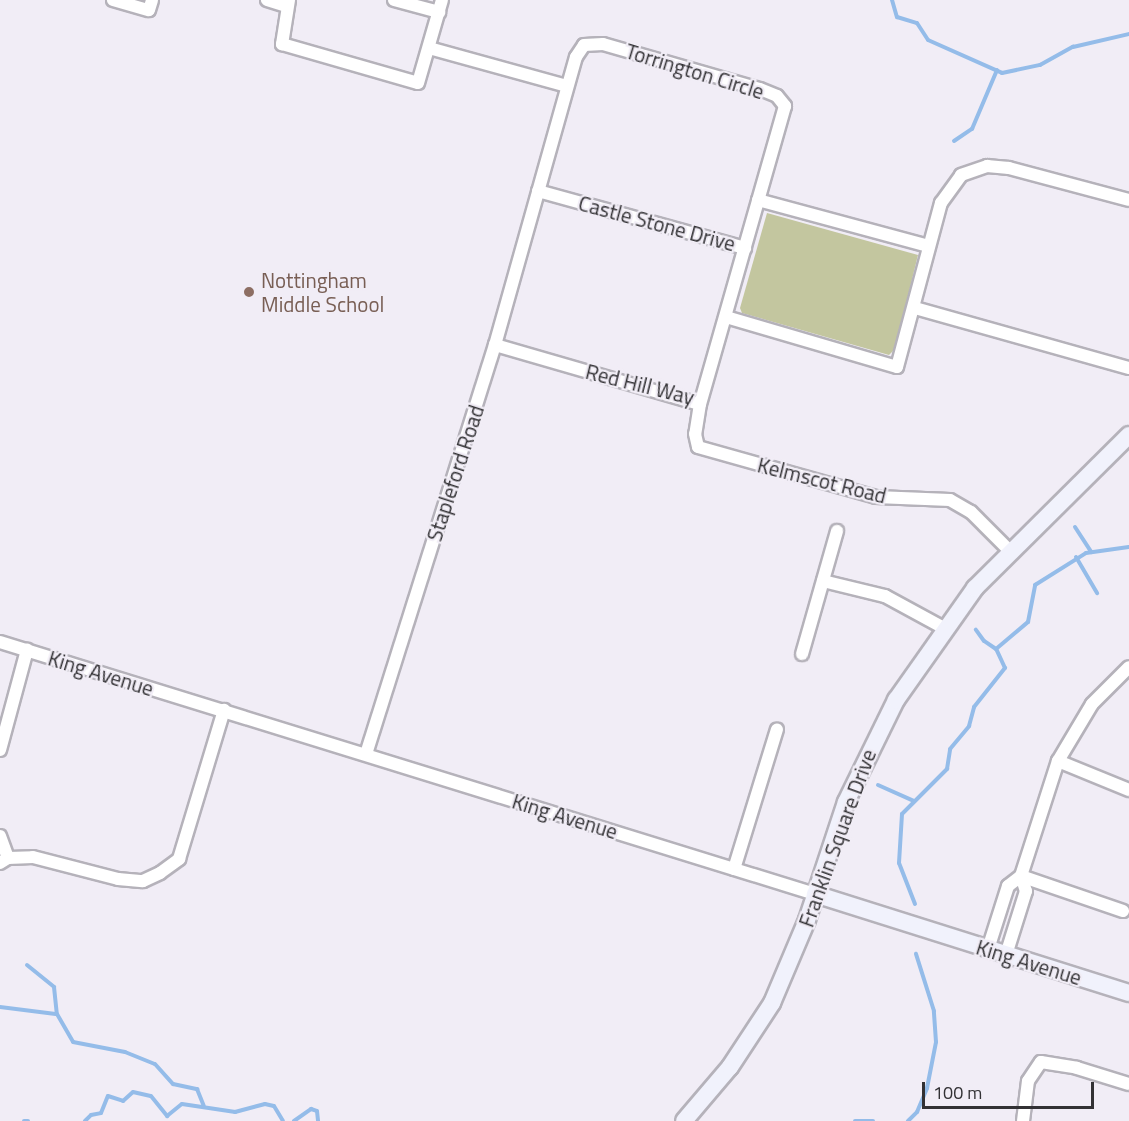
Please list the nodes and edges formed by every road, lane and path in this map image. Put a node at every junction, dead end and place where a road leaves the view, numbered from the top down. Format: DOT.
graph roads {
  1 [pos="113,0"];
  2 [pos="152,0"];
  3 [pos="267,0"];
  4 [pos="394,0"];
  5 [pos="288,3"];
  6 [pos="440,6"];
  7 [pos="429,48"];
  8 [pos="567,86"];
  9 [pos="538,191"];
  10 [pos="758,200"];
  11 [pos="1129,200"];
  12 [pos="929,246"];
  13 [pos="745,248"];
  14 [pos="915,308"];
  15 [pos="726,317"];
  16 [pos="495,345"];
  17 [pos="1129,368"];
  18 [pos="700,404"];
  19 [pos="1129,435"];
  20 [pos="837,531"];
  21 [pos="1010,551"];
  22 [pos="823,580"];
  23 [pos="944,628"];
  24 [pos="0,642"];
  25 [pos="27,650"];
  26 [pos="802,654"];
  27 [pos="1129,667"];
  28 [pos="224,710"];
  29 [pos="777,729"];
  30 [pos="0,750"];
  31 [pos="366,754"];
  32 [pos="1058,761"];
  33 [pos="1129,790"];
  34 [pos="0,836"];
  35 [pos="4,860"];
  36 [pos="734,869"];
  37 [pos="1021,876"];
  38 [pos="815,894"];
  39 [pos="1123,911"];
  40 [pos="988,949"];
  41 [pos="1006,955"];
  42 [pos="1129,993"];
  43 [pos="1129,1084"];
  44 [pos="684,1121"];
  45 [pos="1023,1121"];
  1 -- 2 [label="street"];
  3 -- 5 [label="street"];
  4 -- 6 [label="street"];
  5 -- 7 [label="street"];
  6 -- 7 [label="street"];
  7 -- 8 [label="street"];
  8 -- 9 [label="street"];
  8 -- 10 [label="street, Torrington Circle"];
  9 -- 13 [label="street, Castle Stone Drive"];
  9 -- 16 [label="street, Stapleford Road"];
  10 -- 12 [label="street"];
  10 -- 13 [label="street, Castle Stone Drive"];
  11 -- 12 [label="street"];
  12 -- 14 [label="street"];
  13 -- 15 [label="street, Red Hill Way"];
  14 -- 15 [label="street"];
  14 -- 17 [label="street"];
  15 -- 18 [label="street, Red Hill Way"];
  16 -- 18 [label="street, Red Hill Way"];
  16 -- 31 [label="street, Stapleford Road"];
  18 -- 21 [label="street, Kelmscot Road"];
  19 -- 21 [label="street, Franklin Square Drive"];
  20 -- 22 [label="street"];
  21 -- 23 [label="street, Franklin Square Drive"];
  22 -- 23 [label="street"];
  22 -- 26 [label="street"];
  23 -- 38 [label="street, Franklin Square Drive"];
  24 -- 25 [label="street, King Avenue"];
  25 -- 28 [label="street, King Avenue"];
  25 -- 30 [label="street"];
  27 -- 32 [label="street"];
  28 -- 31 [label="street, King Avenue"];
  28 -- 35 [label="street"];
  29 -- 36 [label="street"];
  31 -- 36 [label="street, King Avenue"];
  32 -- 33 [label="street"];
  32 -- 37 [label="street"];
  34 -- 35 [label="street"];
  36 -- 38 [label="street, King Avenue"];
  37 -- 39 [label="street"];
  37 -- 40 [label="street"];
  37 -- 41 [label="street"];
  38 -- 40 [label="street, King Avenue"];
  38 -- 44 [label="street, Franklin Square Drive"];
  40 -- 41 [label="street, King Avenue"];
  41 -- 42 [label="street, King Avenue"];
  43 -- 45 [label="street"];
}
